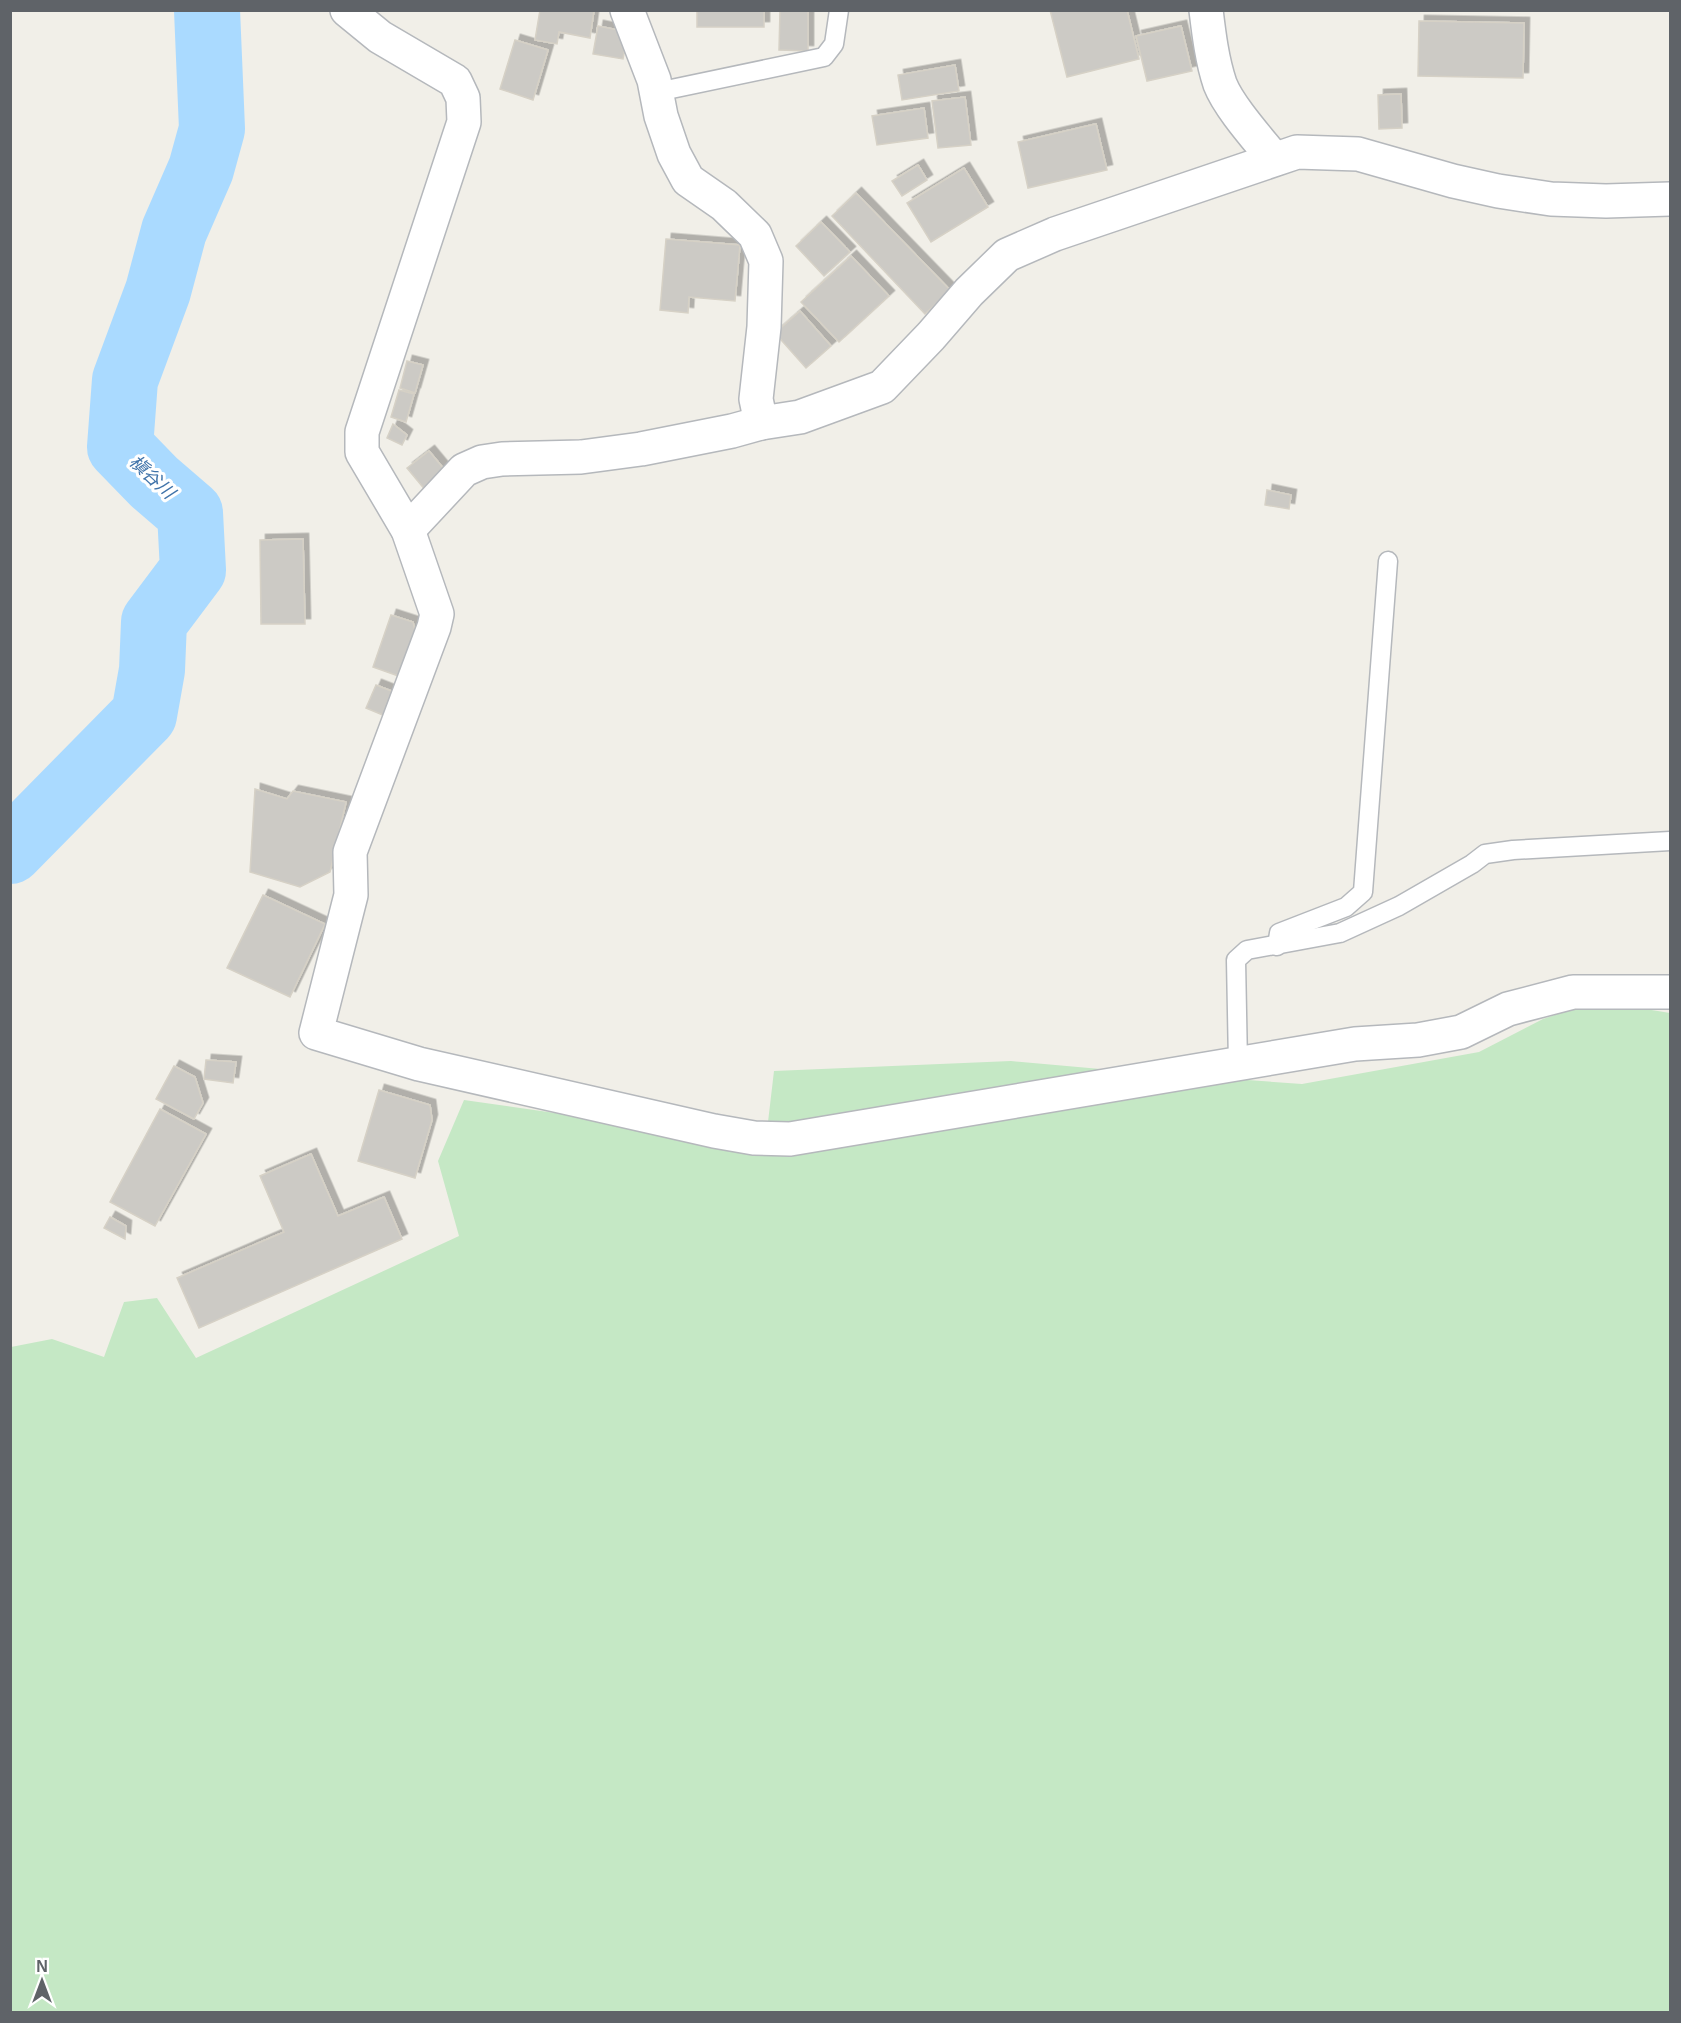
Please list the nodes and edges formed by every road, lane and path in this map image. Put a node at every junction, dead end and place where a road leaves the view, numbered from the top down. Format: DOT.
graph roads {
  1 [pos="347,10"];
  2 [pos="627,10"];
  3 [pos="1206,10"];
  4 [pos="837,12"];
  5 [pos="657,92"];
  6 [pos="1274,159"];
  7 [pos="1671,199"];
  8 [pos="761,423"];
  9 [pos="408,530"];
  10 [pos="1388,561"];
  11 [pos="1671,841"];
  12 [pos="1277,946"];
  13 [pos="1671,992"];
  14 [pos="1238,1064"];
  1 -- 9 [label="street"];
  2 -- 5 [label="street"];
  3 -- 6 [label="street"];
  4 -- 5 [label="lane"];
  5 -- 8 [label="street"];
  6 -- 7 [label="street"];
  6 -- 8 [label="street"];
  8 -- 9 [label="street"];
  9 -- 14 [label="street"];
  10 -- 12 [label="lane"];
  11 -- 12 [label="lane"];
  12 -- 14 [label="lane"];
  13 -- 14 [label="street"];
}
